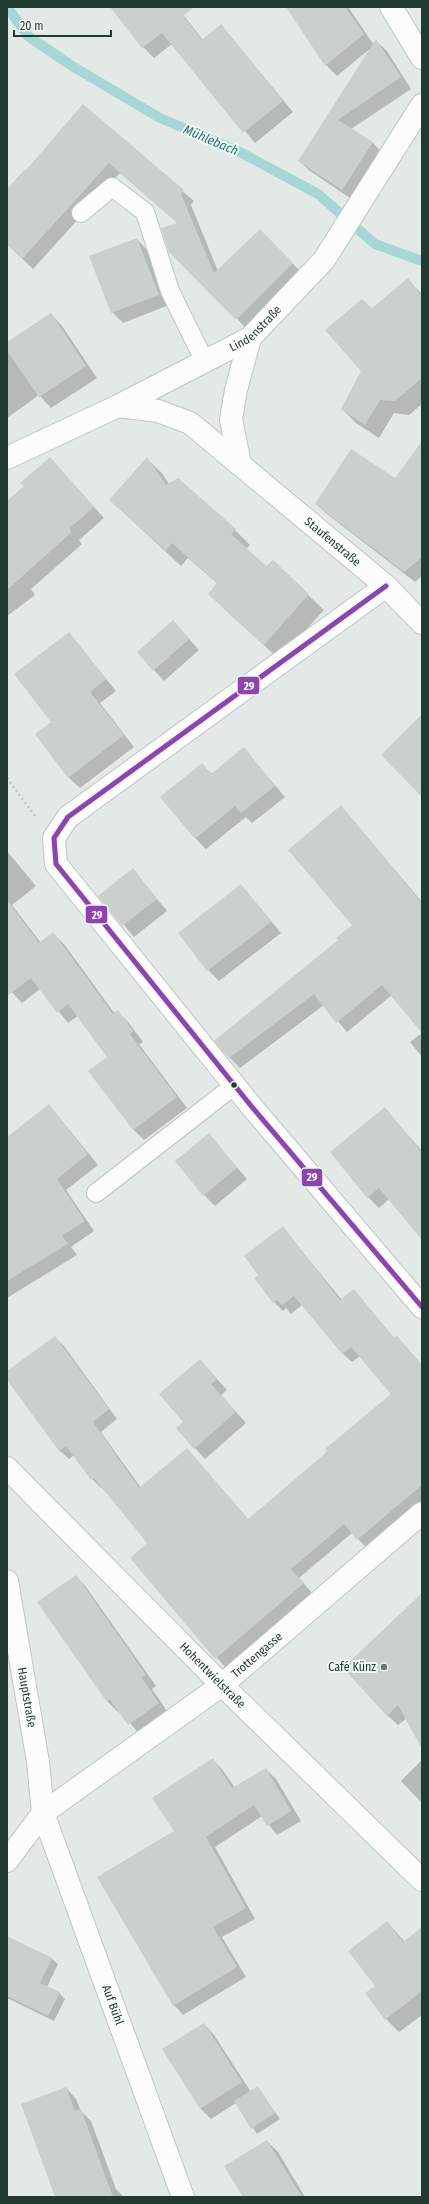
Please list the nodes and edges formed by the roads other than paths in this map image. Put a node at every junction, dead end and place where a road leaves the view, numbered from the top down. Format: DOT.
graph roads {
  1 [pos="391,7"];
  2 [pos="422,58"];
  3 [pos="422,105"];
  4 [pos="81,213"];
  5 [pos="250,338"];
  6 [pos="204,360"];
  7 [pos="118,406"];
  8 [pos="7,458"];
  9 [pos="240,464"];
  10 [pos="386,586"];
  11 [pos="422,623"];
  12 [pos="235,1085"];
  13 [pos="96,1193"];
  14 [pos="422,1307"];
  15 [pos="7,1468"];
  16 [pos="422,1513"];
  17 [pos="7,1581"];
  18 [pos="222,1685"];
  19 [pos="43,1813"];
  20 [pos="7,1861"];
  21 [pos="422,1880"];
  22 [pos="183,2197"];
  1 -- 2 [label="street"];
  3 -- 5 [label="street, Lindenstraße"];
  4 -- 6 [label="lane"];
  5 -- 6 [label="street, Lindenstraße"];
  5 -- 9 [label="street"];
  6 -- 7 [label="street, Lindenstraße"];
  7 -- 8 [label="street, Lindenstraße"];
  7 -- 9 [label="street, Staufenstraße"];
  9 -- 10 [label="street, Staufenstraße"];
  10 -- 11 [label="street, Staufenstraße"];
  10 -- 12 [label="street"];
  12 -- 13 [label="lane"];
  12 -- 14 [label="street"];
  15 -- 18 [label="street, Hohentwielstraße"];
  16 -- 18 [label="street, Trottengasse"];
  17 -- 19 [label="street, Hauptstraße"];
  18 -- 19 [label="street, Trottengasse"];
  18 -- 21 [label="street, Hohentwielstraße"];
  19 -- 20 [label="street, Trottengasse"];
  19 -- 22 [label="street, Auf Bühl"];
}
